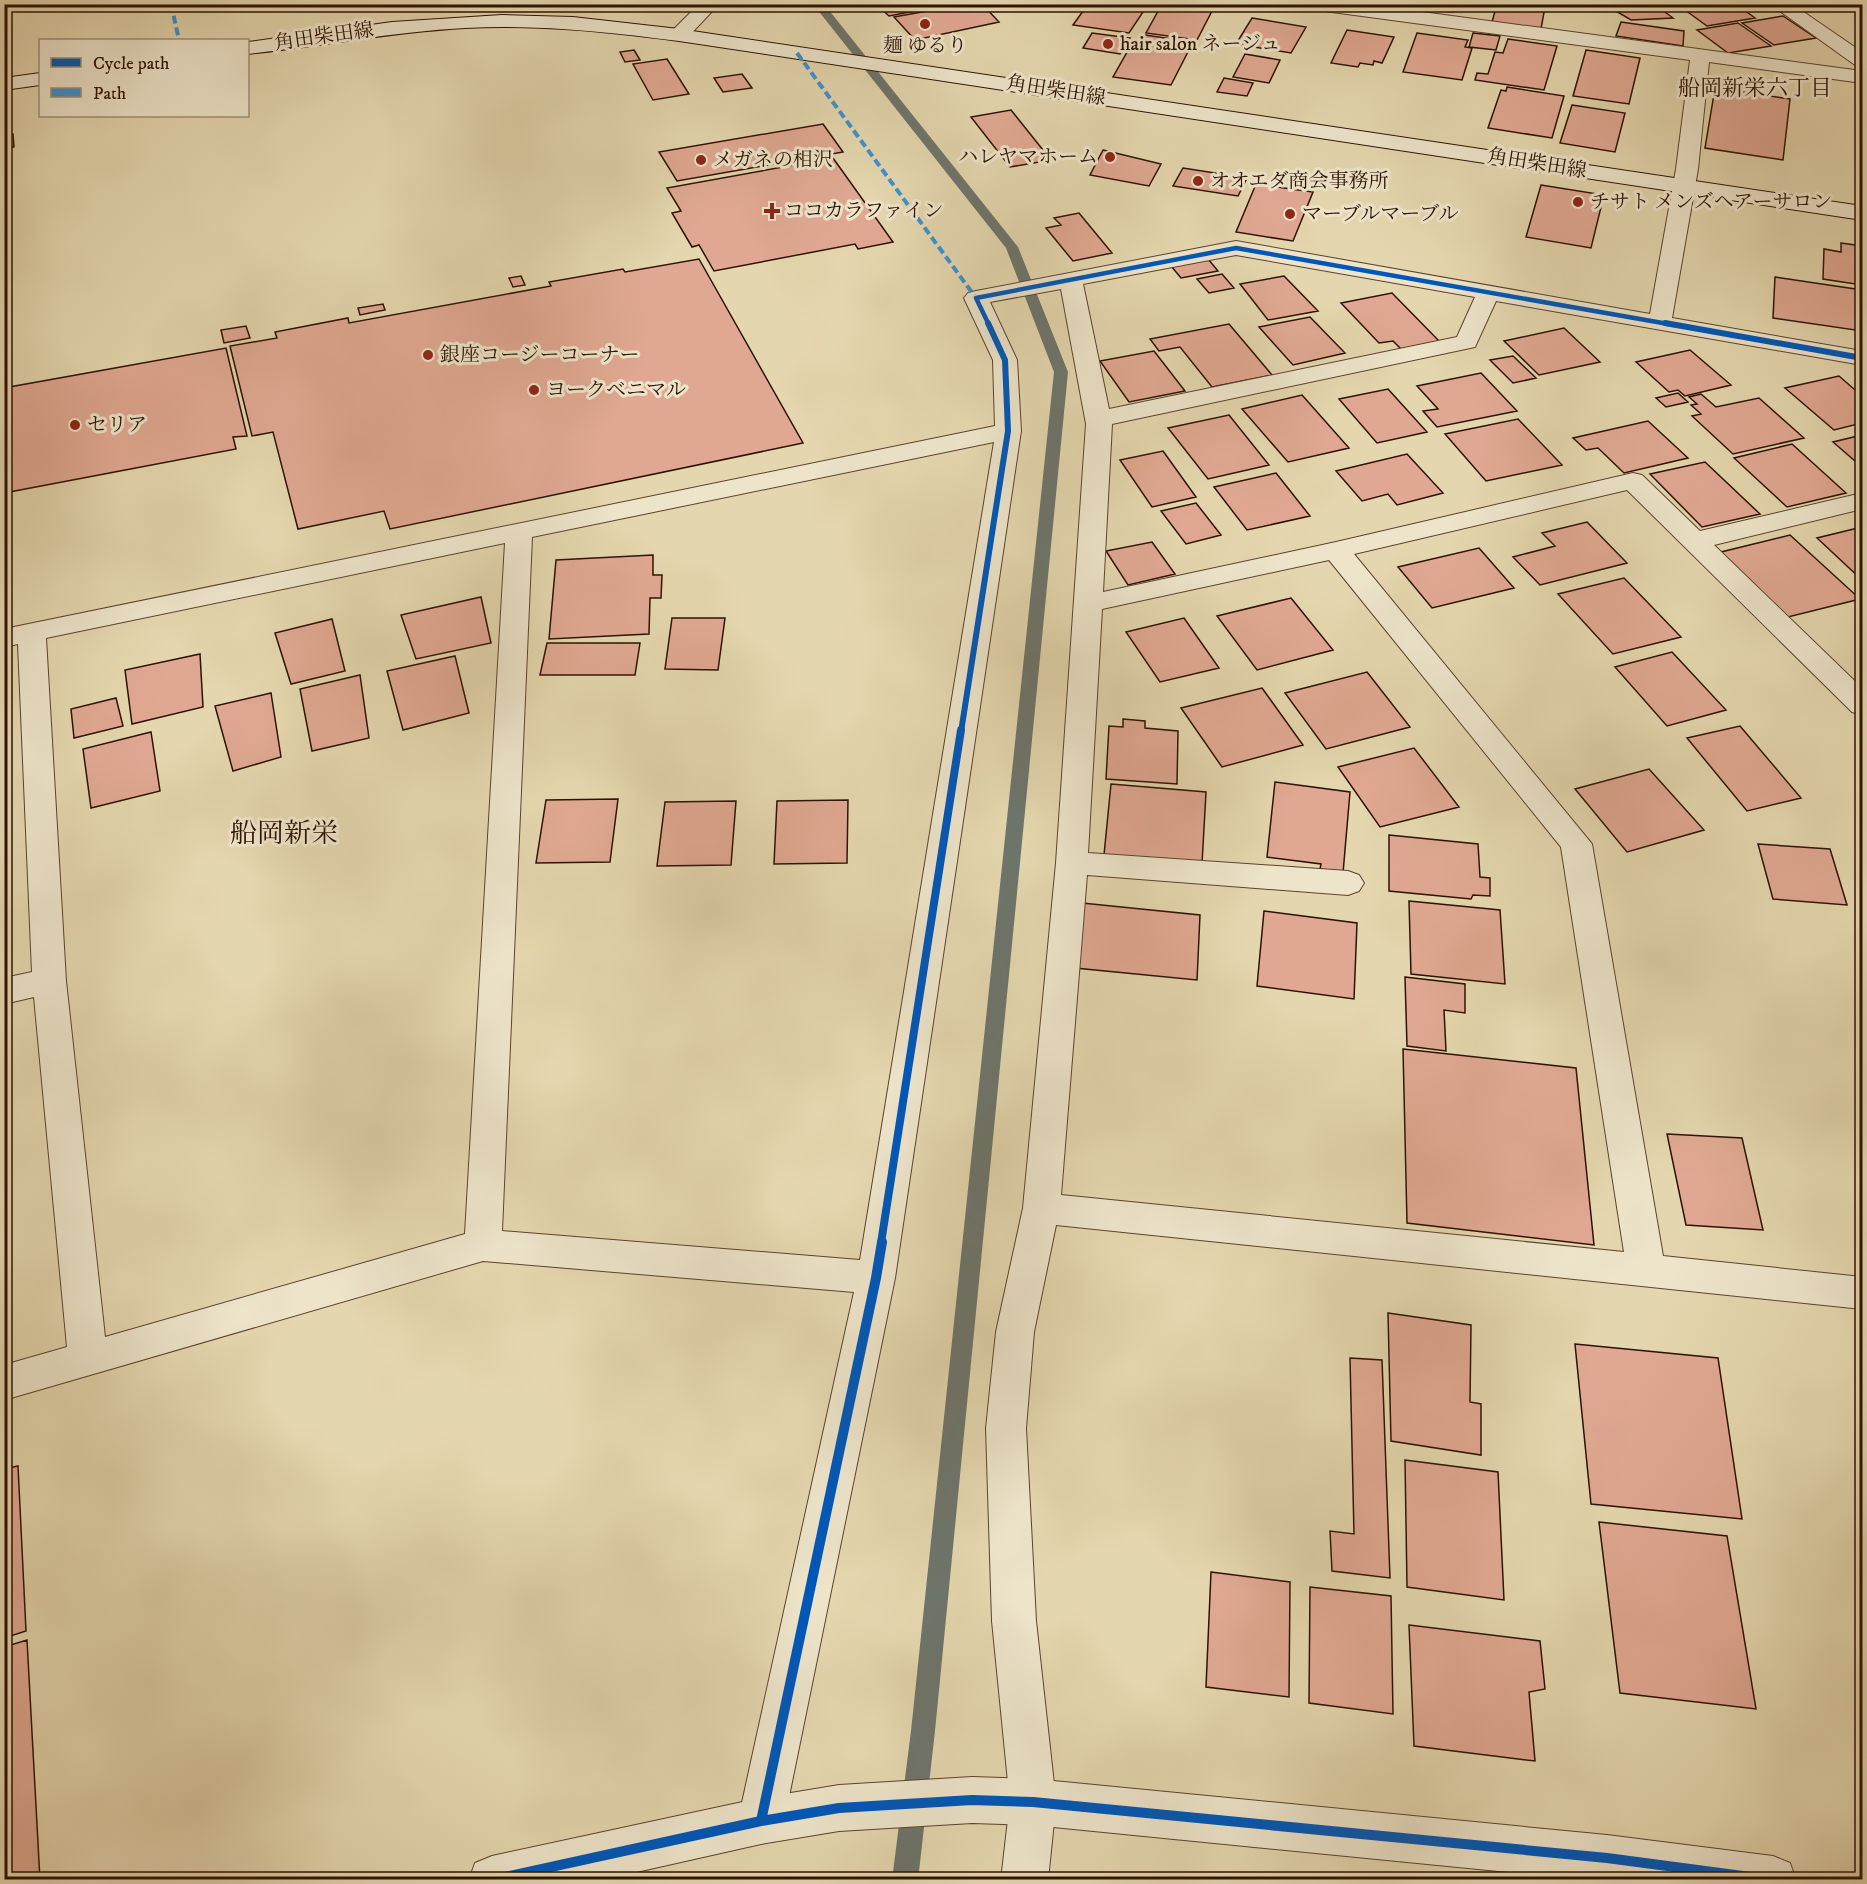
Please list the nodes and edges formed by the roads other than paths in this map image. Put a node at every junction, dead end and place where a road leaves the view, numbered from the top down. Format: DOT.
graph roads {
  1 [pos="710,4"];
  2 [pos="1317,4"];
  3 [pos="1811,7"];
  4 [pos="1379,9"];
  5 [pos="1786,9"];
  6 [pos="678,35"];
  7 [pos="249,48"];
  8 [pos="1700,56"];
  9 [pos="1863,61"];
  10 [pos="1863,77"];
  11 [pos="39,79"];
  12 [pos="4,84"];
  13 [pos="1683,186"];
  14 [pos="1863,213"];
  15 [pos="1063,282"];
  16 [pos="1488,293"];
  17 [pos="1660,321"];
  18 [pos="1863,358"];
  19 [pos="1098,419"];
  20 [pos="1008,431"];
  21 [pos="1863,501"];
  22 [pos="519,532"];
  23 [pos="1694,541"];
  24 [pos="1336,550"];
  25 [pos="1090,603"];
  26 [pos="18,635"];
  27 [pos="1863,705"];
  28 [pos="1072,863"];
  29 [pos="1348,884"];
  30 [pos="49,981"];
  31 [pos="4,991"];
  32 [pos="1041,1208"];
  33 [pos="483,1245"];
  34 [pos="1646,1269"];
  35 [pos="876,1278"];
  36 [pos="1863,1293"];
  37 [pos="88,1359"];
  38 [pos="4,1383"];
  39 [pos="1033,1802"];
  40 [pos="761,1821"];
  41 [pos="496,1879"];
  42 [pos="1024,1880"];
  43 [pos="1773,1880"];
  1 -- 6 [label="street"];
  2 -- 4 [label="street"];
  3 -- 5 [label="street"];
  4 -- 8 [label="street"];
  5 -- 9 [label="street"];
  6 -- 7 [label="street, 角田柴田線"];
  6 -- 13 [label="street, 角田柴田線"];
  8 -- 10 [label="street"];
  8 -- 13 [label="street"];
  11 -- 12 [label="street"];
  13 -- 14 [label="street, 角田柴田線"];
  13 -- 17 [label="street"];
  15 -- 16 [label="street"];
  15 -- 19 [label="street"];
  15 -- 20 [label="street"];
  16 -- 17 [label="street"];
  16 -- 19 [label="street"];
  17 -- 18 [label="street"];
  19 -- 25 [label="street"];
  20 -- 22 [label="street"];
  20 -- 35 [label="street"];
  21 -- 23 [label="street"];
  22 -- 26 [label="street"];
  22 -- 33 [label="street"];
  23 -- 24 [label="street"];
  23 -- 27 [label="street"];
  24 -- 25 [label="street"];
  24 -- 34 [label="street"];
  25 -- 28 [label="street"];
  26 -- 30 [label="street"];
  28 -- 29 [label="street"];
  28 -- 32 [label="street"];
  30 -- 31 [label="street"];
  30 -- 37 [label="street"];
  32 -- 34 [label="street"];
  32 -- 39 [label="street"];
  33 -- 35 [label="street"];
  33 -- 37 [label="street"];
  34 -- 36 [label="street"];
  35 -- 40 [label="street"];
  37 -- 38 [label="street"];
  39 -- 40 [label="street"];
  39 -- 42 [label="street"];
  39 -- 43 [label="street"];
  40 -- 41 [label="street"];
}
